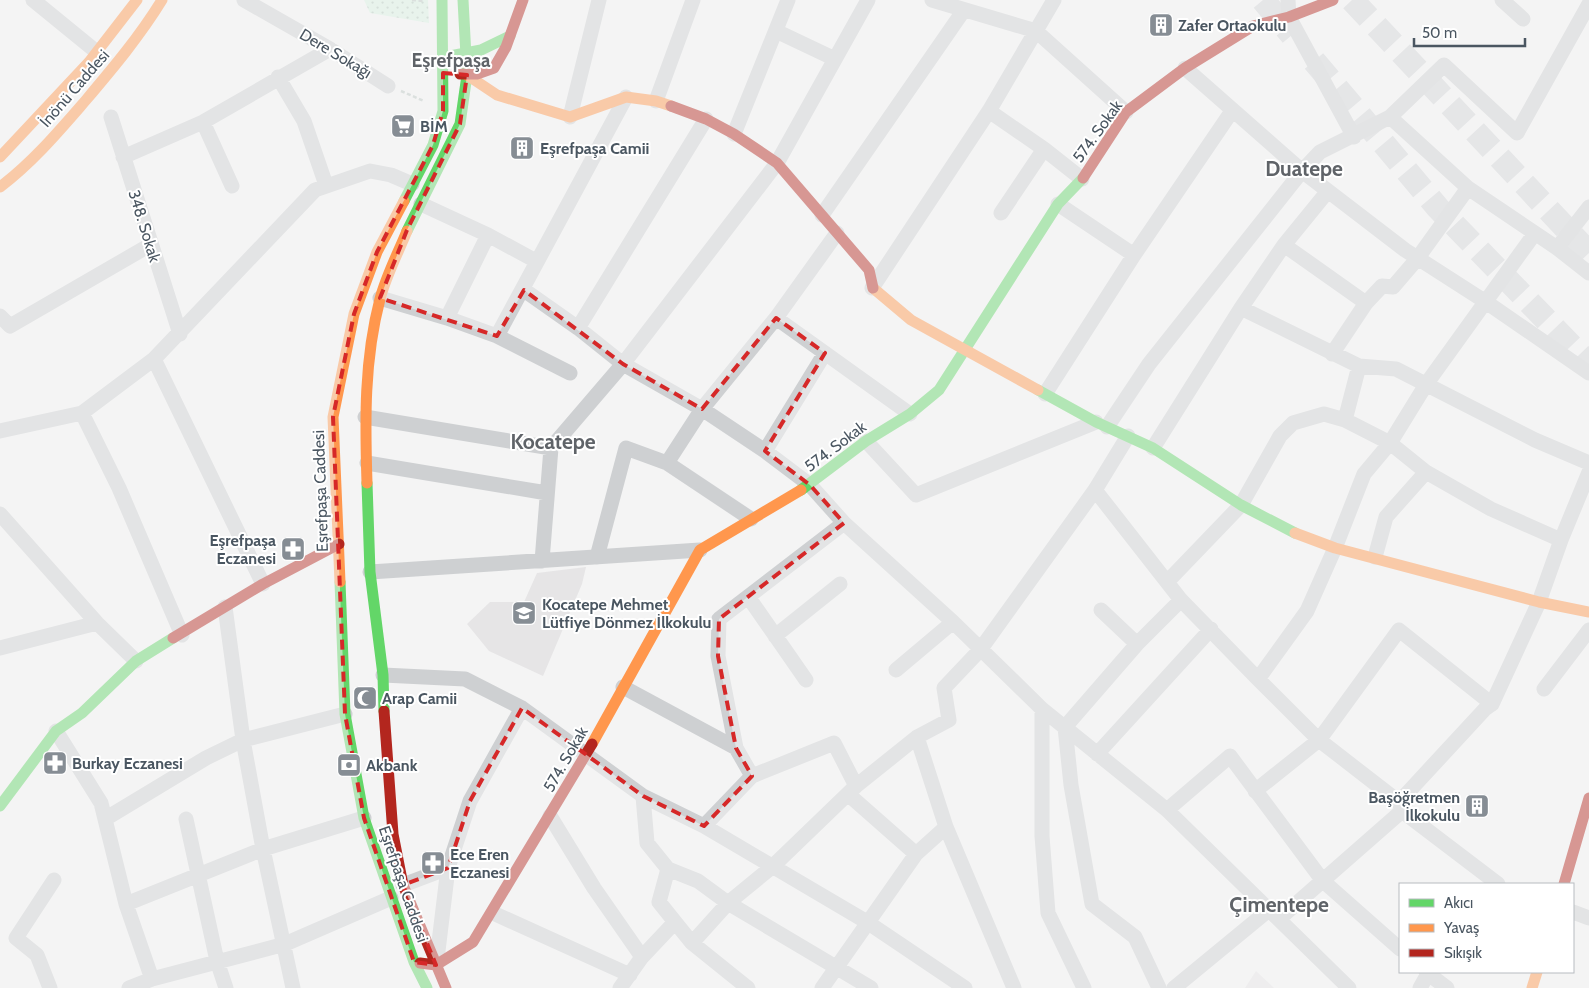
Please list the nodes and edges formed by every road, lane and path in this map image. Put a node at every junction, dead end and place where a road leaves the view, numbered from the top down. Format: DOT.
graph roads {
  1 [pos="33,0"];
  2 [pos="138,0"];
  3 [pos="162,0"];
  4 [pos="244,0"];
  5 [pos="442,0"];
  6 [pos="463,0"];
  7 [pos="523,0"];
  8 [pos="599,0"];
  9 [pos="693,0"];
  10 [pos="788,0"];
  11 [pos="868,0"];
  12 [pos="1054,0"];
  13 [pos="1288,0"];
  14 [pos="1333,0"];
  15 [pos="1502,0"];
  16 [pos="937,1"];
  17 [pos="964,10"];
  18 [pos="1587,14"];
  19 [pos="1289,17"];
  20 [pos="1523,20"];
  21 [pos="776,31"];
  22 [pos="1036,31"];
  23 [pos="510,36"];
  24 [pos="330,48"];
  25 [pos="98,53"];
  26 [pos="444,56"];
  27 [pos="467,56"];
  28 [pos="835,59"];
  29 [pos="1185,68"];
  30 [pos="443,73"];
  31 [pos="467,75"];
  32 [pos="278,77"];
  33 [pos="388,86"];
  34 [pos="626,97"];
  35 [pos="656,101"];
  36 [pos="429,103"];
  37 [pos="989,111"];
  38 [pos="1232,111"];
  39 [pos="1126,112"];
  40 [pos="111,117"];
  41 [pos="570,117"];
  42 [pos="1390,117"];
  43 [pos="706,119"];
  44 [pos="203,122"];
  45 [pos="734,134"];
  46 [pos="1354,137"];
  47 [pos="1044,149"];
  48 [pos="123,156"];
  49 [pos="0,158"];
  50 [pos="777,163"];
  51 [pos="1302,171"];
  52 [pos="1082,180"];
  53 [pos="412,184"];
  54 [pos="326,185"];
  55 [pos="232,186"];
  56 [pos="0,187"];
  57 [pos="1468,188"];
  58 [pos="1328,191"];
  59 [pos="421,204"];
  60 [pos="1058,204"];
  61 [pos="1589,207"];
  62 [pos="1001,214"];
  63 [pos="822,215"];
  64 [pos="838,233"];
  65 [pos="1535,234"];
  66 [pos="488,235"];
  67 [pos="150,245"];
  68 [pos="1284,245"];
  69 [pos="1557,248"];
  70 [pos="1134,255"];
  71 [pos="1417,259"];
  72 [pos="536,261"];
  73 [pos="1589,273"];
  74 [pos="872,288"];
  75 [pos="524,290"];
  76 [pos="380,298"];
  77 [pos="1486,302"];
  78 [pos="1366,303"];
  79 [pos="1241,308"];
  80 [pos="0,316"];
  81 [pos="447,318"];
  82 [pos="776,318"];
  83 [pos="578,328"];
  84 [pos="180,334"];
  85 [pos="497,336"];
  86 [pos="966,350"];
  87 [pos="825,353"];
  88 [pos="1332,354"];
  89 [pos="154,359"];
  90 [pos="623,364"];
  91 [pos="1359,366"];
  92 [pos="1589,373"];
  93 [pos="570,374"];
  94 [pos="1427,383"];
  95 [pos="1045,394"];
  96 [pos="702,410"];
  97 [pos="82,413"];
  98 [pos="910,414"];
  99 [pos="365,417"];
  100 [pos="1346,420"];
  101 [pos="1102,424"];
  102 [pos="0,431"];
  103 [pos="1128,436"];
  104 [pos="866,440"];
  105 [pos="1390,443"];
  106 [pos="551,448"];
  107 [pos="1153,448"];
  108 [pos="764,451"];
  109 [pos="367,463"];
  110 [pos="667,463"];
  111 [pos="1589,463"];
  112 [pos="1426,472"];
  113 [pos="1589,472"];
  114 [pos="810,485"];
  115 [pos="1095,490"];
  116 [pos="547,493"];
  117 [pos="1241,505"];
  118 [pos="0,514"];
  119 [pos="750,519"];
  120 [pos="844,523"];
  121 [pos="1561,540"];
  122 [pos="338,544"];
  123 [pos="1335,548"];
  124 [pos="700,550"];
  125 [pos="598,557"];
  126 [pos="1375,557"];
  127 [pos="542,561"];
  128 [pos="370,572"];
  129 [pos="1167,582"];
  130 [pos="263,584"];
  131 [pos="840,584"];
  132 [pos="749,598"];
  133 [pos="1181,600"];
  134 [pos="1539,602"];
  135 [pos="225,607"];
  136 [pos="1101,610"];
  137 [pos="1589,612"];
  138 [pos="953,622"];
  139 [pos="97,623"];
  140 [pos="1211,629"];
  141 [pos="1589,630"];
  142 [pos="182,635"];
  143 [pos="775,636"];
  144 [pos="1136,644"];
  145 [pos="0,648"];
  146 [pos="980,650"];
  147 [pos="136,661"];
  148 [pos="896,670"];
  149 [pos="383,675"];
  150 [pos="1258,679"];
  151 [pos="806,680"];
  152 [pos="624,687"];
  153 [pos="1544,689"];
  154 [pos="1492,704"];
  155 [pos="522,708"];
  156 [pos="1042,709"];
  157 [pos="345,714"];
  158 [pos="1065,728"];
  159 [pos="56,731"];
  160 [pos="917,737"];
  161 [pos="243,740"];
  162 [pos="1319,740"];
  163 [pos="736,748"];
  164 [pos="1097,754"];
  165 [pos="586,756"];
  166 [pos="752,776"];
  167 [pos="853,791"];
  168 [pos="1255,791"];
  169 [pos="643,796"];
  170 [pos="1589,798"];
  171 [pos="0,806"];
  172 [pos="1400,807"];
  173 [pos="1167,810"];
  174 [pos="550,816"];
  175 [pos="364,818"];
  176 [pos="105,819"];
  177 [pos="186,819"];
  178 [pos="1585,821"];
  179 [pos="704,826"];
  180 [pos="946,827"];
  181 [pos="262,850"];
  182 [pos="916,854"];
  183 [pos="772,867"];
  184 [pos="448,868"];
  185 [pos="668,870"];
  186 [pos="198,877"];
  187 [pos="54,880"];
  188 [pos="1323,881"];
  189 [pos="1494,883"];
  190 [pos="1564,883"];
  191 [pos="403,885"];
  192 [pos="392,898"];
  193 [pos="126,904"];
  194 [pos="728,904"];
  195 [pos="1574,912"];
  196 [pos="493,913"];
  197 [pos="1275,914"];
  198 [pos="1589,918"];
  199 [pos="675,922"];
  200 [pos="867,922"];
  201 [pos="692,943"];
  202 [pos="285,944"];
  203 [pos="1399,948"];
  204 [pos="642,958"];
  205 [pos="218,961"];
  206 [pos="414,962"];
  207 [pos="436,965"];
  208 [pos="835,968"];
  209 [pos="1428,973"];
  210 [pos="1429,973"];
  211 [pos="1537,973"];
  212 [pos="630,976"];
  213 [pos="152,979"];
  214 [pos="50,988"];
  215 [pos="130,988"];
  216 [pos="226,988"];
  217 [pos="293,988"];
  218 [pos="427,988"];
  219 [pos="446,988"];
  220 [pos="620,988"];
  221 [pos="748,988"];
  222 [pos="822,988"];
  223 [pos="871,988"];
  224 [pos="965,988"];
  225 [pos="1014,988"];
  226 [pos="1084,988"];
  227 [pos="1159,988"];
  228 [pos="1174,988"];
  229 [pos="1349,988"];
  230 [pos="1420,988"];
  231 [pos="1447,988"];
  232 [pos="1532,988"];
  1 -- 25 [label="street"];
  2 -- 25 [label="street, İnönü Caddesi"];
  3 -- 56 [label="street, İnönü Caddesi"];
  4 -- 24 [label="street, Dere Sokağı"];
  5 -- 26 [label="street, Eşrefpaşa Caddesi"];
  6 -- 27 [label="street, Eşrefpaşa Caddesi"];
  7 -- 23 [label="street"];
  8 -- 41 [label="street"];
  9 -- 35 [label="street"];
  10 -- 21 [label="street"];
  11 -- 28 [label="street"];
  12 -- 22 [label="street"];
  13 -- 19 [label="street"];
  14 -- 19 [label="street, 574. Sokak"];
  15 -- 20 [label="street"];
  16 -- 17 [label="street"];
  17 -- 22 [label="street"];
  17 -- 63 [label="street"];
  18 -- 42 [label="street"];
  19 -- 29 [label="street, 574. Sokak"];
  19 -- 46 [label="street"];
  21 -- 28 [label="street"];
  21 -- 45 [label="street"];
  22 -- 37 [label="street"];
  22 -- 39 [label="street"];
  23 -- 27 [label="street"];
  23 -- 31 [label="street"];
  24 -- 32 [label="street"];
  24 -- 33 [label="street, Dere Sokağı"];
  25 -- 49 [label="street, İnönü Caddesi"];
  26 -- 27 [label="street"];
  26 -- 30 [label="street, Eşrefpaşa Caddesi"];
  27 -- 31 [label="street, Eşrefpaşa Caddesi"];
  28 -- 50 [label="street"];
  29 -- 38 [label="street"];
  29 -- 39 [label="street, 574. Sokak"];
  30 -- 31 [label="street"];
  30 -- 53 [label="street, Eşrefpaşa Caddesi"];
  31 -- 41 [label="street"];
  31 -- 59 [label="street, Eşrefpaşa Caddesi"];
  32 -- 44 [label="street"];
  32 -- 54 [label="street"];
  33 -- 36 [label="path, Dere Sokağı"];
  34 -- 35 [label="street"];
  34 -- 41 [label="street"];
  34 -- 72 [label="street"];
  35 -- 43 [label="street"];
  37 -- 47 [label="street"];
  37 -- 74 [label="street"];
  38 -- 51 [label="street"];
  38 -- 70 [label="street"];
  39 -- 52 [label="street, 574. Sokak"];
  40 -- 48 [label="street, 348. Sokak"];
  42 -- 46 [label="street"];
  42 -- 57 [label="street"];
  43 -- 45 [label="street"];
  43 -- 83 [label="street"];
  44 -- 48 [label="street"];
  44 -- 55 [label="street"];
  45 -- 50 [label="street"];
  46 -- 51 [label="street"];
  47 -- 52 [label="street"];
  47 -- 62 [label="street"];
  48 -- 67 [label="street, 348. Sokak"];
  50 -- 63 [label="street"];
  50 -- 90 [label="street"];
  51 -- 58 [label="street"];
  51 -- 101 [label="street"];
  52 -- 60 [label="street, 574. Sokak"];
  53 -- 54 [label="street"];
  53 -- 122 [label="street, Eşrefpaşa Caddesi"];
  54 -- 84 [label="street"];
  57 -- 65 [label="street"];
  57 -- 71 [label="street"];
  58 -- 68 [label="street"];
  58 -- 71 [label="street"];
  59 -- 66 [label="street"];
  59 -- 76 [label="street, Eşrefpaşa Caddesi"];
  60 -- 70 [label="street"];
  60 -- 86 [label="street, 574. Sokak"];
  61 -- 69 [label="street"];
  63 -- 64 [label="street"];
  64 -- 74 [label="street"];
  64 -- 82 [label="street"];
  65 -- 69 [label="street"];
  65 -- 77 [label="street"];
  66 -- 72 [label="street"];
  66 -- 81 [label="street"];
  67 -- 80 [label="street"];
  67 -- 84 [label="street, 348. Sokak"];
  68 -- 78 [label="street"];
  68 -- 79 [label="street"];
  69 -- 73 [label="street"];
  70 -- 95 [label="street"];
  71 -- 77 [label="street"];
  71 -- 78 [label="street"];
  72 -- 75 [label="street"];
  74 -- 86 [label="street"];
  75 -- 83 [label="street"];
  75 -- 85 [label="street"];
  76 -- 81 [label="street"];
  76 -- 99 [label="street, Eşrefpaşa Caddesi"];
  77 -- 92 [label="street"];
  77 -- 94 [label="street"];
  78 -- 88 [label="street"];
  79 -- 88 [label="street"];
  79 -- 107 [label="street"];
  81 -- 85 [label="street"];
  82 -- 87 [label="street"];
  82 -- 96 [label="street"];
  83 -- 90 [label="street"];
  84 -- 89 [label="street"];
  85 -- 93 [label="street"];
  86 -- 95 [label="street"];
  86 -- 98 [label="street, 574. Sokak"];
  87 -- 98 [label="street"];
  87 -- 108 [label="street"];
  88 -- 91 [label="street"];
  89 -- 97 [label="street"];
  89 -- 130 [label="street"];
  90 -- 96 [label="street"];
  90 -- 106 [label="street"];
  91 -- 94 [label="street"];
  91 -- 100 [label="street"];
  94 -- 105 [label="street"];
  94 -- 111 [label="street"];
  95 -- 101 [label="street"];
  96 -- 108 [label="street"];
  96 -- 110 [label="street"];
  97 -- 102 [label="street"];
  97 -- 142 [label="street"];
  98 -- 104 [label="street, 574. Sokak"];
  99 -- 106 [label="street"];
  99 -- 109 [label="street, Eşrefpaşa Caddesi"];
  100 -- 105 [label="street"];
  100 -- 117 [label="street"];
  101 -- 103 [label="street"];
  101 -- 104 [label="street"];
  103 -- 107 [label="street"];
  103 -- 115 [label="street"];
  104 -- 114 [label="street, 574. Sokak"];
  105 -- 112 [label="street"];
  105 -- 123 [label="street"];
  106 -- 116 [label="street"];
  107 -- 117 [label="street"];
  108 -- 114 [label="street"];
  109 -- 116 [label="street"];
  109 -- 128 [label="street, Eşrefpaşa Caddesi"];
  110 -- 119 [label="street"];
  110 -- 125 [label="street"];
  112 -- 121 [label="street"];
  112 -- 126 [label="street"];
  113 -- 121 [label="street"];
  114 -- 119 [label="street, 574. Sokak"];
  114 -- 120 [label="street"];
  115 -- 129 [label="street"];
  115 -- 146 [label="street"];
  116 -- 127 [label="street"];
  117 -- 123 [label="street"];
  117 -- 129 [label="street"];
  118 -- 139 [label="street"];
  119 -- 124 [label="street, 574. Sokak"];
  120 -- 132 [label="street"];
  120 -- 138 [label="street"];
  121 -- 134 [label="street"];
  122 -- 130 [label="street"];
  122 -- 157 [label="street, Eşrefpaşa Caddesi"];
  123 -- 126 [label="street"];
  123 -- 150 [label="street"];
  124 -- 125 [label="street"];
  124 -- 152 [label="street, 574. Sokak"];
  125 -- 127 [label="street"];
  126 -- 134 [label="street"];
  127 -- 128 [label="street"];
  128 -- 149 [label="street, Eşrefpaşa Caddesi"];
  129 -- 133 [label="street"];
  130 -- 135 [label="street"];
  131 -- 143 [label="street"];
  132 -- 143 [label="street"];
  132 -- 163 [label="street"];
  133 -- 140 [label="street"];
  133 -- 144 [label="street"];
  134 -- 137 [label="street"];
  134 -- 154 [label="street"];
  135 -- 142 [label="street"];
  135 -- 161 [label="street"];
  136 -- 144 [label="street"];
  138 -- 146 [label="street"];
  138 -- 148 [label="street"];
  139 -- 145 [label="street"];
  139 -- 147 [label="street"];
  140 -- 150 [label="street"];
  140 -- 164 [label="street"];
  141 -- 153 [label="street"];
  142 -- 147 [label="street"];
  143 -- 151 [label="street"];
  144 -- 158 [label="street"];
  146 -- 156 [label="street"];
  146 -- 160 [label="street"];
  147 -- 159 [label="street"];
  149 -- 155 [label="street"];
  149 -- 191 [label="street, Eşrefpaşa Caddesi"];
  150 -- 162 [label="street"];
  152 -- 163 [label="street"];
  152 -- 165 [label="street, 574. Sokak"];
  154 -- 162 [label="street"];
  154 -- 172 [label="street"];
  155 -- 165 [label="street"];
  155 -- 184 [label="street"];
  156 -- 158 [label="street"];
  156 -- 226 [label="street"];
  157 -- 161 [label="street"];
  157 -- 175 [label="street, Eşrefpaşa Caddesi"];
  158 -- 164 [label="street"];
  158 -- 227 [label="street"];
  159 -- 171 [label="street"];
  159 -- 176 [label="street"];
  160 -- 167 [label="street"];
  160 -- 180 [label="street"];
  161 -- 176 [label="street"];
  161 -- 181 [label="street"];
  162 -- 168 [label="street"];
  162 -- 172 [label="street"];
  163 -- 166 [label="street"];
  164 -- 173 [label="street"];
  165 -- 169 [label="street"];
  165 -- 174 [label="street, 574. Sokak"];
  166 -- 167 [label="street"];
  166 -- 179 [label="street"];
  167 -- 182 [label="street"];
  167 -- 183 [label="street"];
  168 -- 173 [label="street"];
  168 -- 188 [label="street"];
  169 -- 179 [label="street"];
  169 -- 185 [label="street"];
  170 -- 178 [label="street"];
  172 -- 188 [label="street"];
  172 -- 189 [label="street"];
  173 -- 197 [label="street"];
  174 -- 196 [label="street, 574. Sokak"];
  174 -- 204 [label="street"];
  175 -- 181 [label="street"];
  175 -- 192 [label="street, Eşrefpaşa Caddesi"];
  176 -- 193 [label="street"];
  177 -- 186 [label="street"];
  178 -- 190 [label="street"];
  179 -- 183 [label="street"];
  180 -- 182 [label="street"];
  180 -- 225 [label="street"];
  181 -- 186 [label="street"];
  181 -- 202 [label="street"];
  182 -- 200 [label="street"];
  183 -- 194 [label="street"];
  183 -- 200 [label="street"];
  184 -- 191 [label="street"];
  184 -- 207 [label="street"];
  185 -- 194 [label="street"];
  185 -- 199 [label="street"];
  186 -- 193 [label="street"];
  186 -- 205 [label="street"];
  187 -- 214 [label="street"];
  188 -- 197 [label="street"];
  188 -- 203 [label="street"];
  191 -- 207 [label="street, Eşrefpaşa Caddesi"];
  192 -- 202 [label="street"];
  192 -- 206 [label="street, Eşrefpaşa Caddesi"];
  193 -- 213 [label="street"];
  194 -- 201 [label="street"];
  194 -- 208 [label="street"];
  195 -- 198 [label="street"];
  196 -- 207 [label="street, 574. Sokak"];
  196 -- 212 [label="street"];
  197 -- 228 [label="street"];
  197 -- 229 [label="street"];
  199 -- 201 [label="street"];
  199 -- 204 [label="street"];
  200 -- 208 [label="street"];
  200 -- 224 [label="street"];
  201 -- 221 [label="street"];
  202 -- 205 [label="street"];
  202 -- 217 [label="street"];
  204 -- 212 [label="street"];
  205 -- 213 [label="street"];
  205 -- 216 [label="street"];
  206 -- 207 [label="street"];
  206 -- 218 [label="street, Eşrefpaşa Caddesi"];
  207 -- 219 [label="street, Eşrefpaşa Caddesi"];
  208 -- 222 [label="street"];
  208 -- 223 [label="street"];
  209 -- 230 [label="street"];
  210 -- 231 [label="street"];
  211 -- 232 [label="street"];
  212 -- 220 [label="street"];
  213 -- 215 [label="street"];
}
